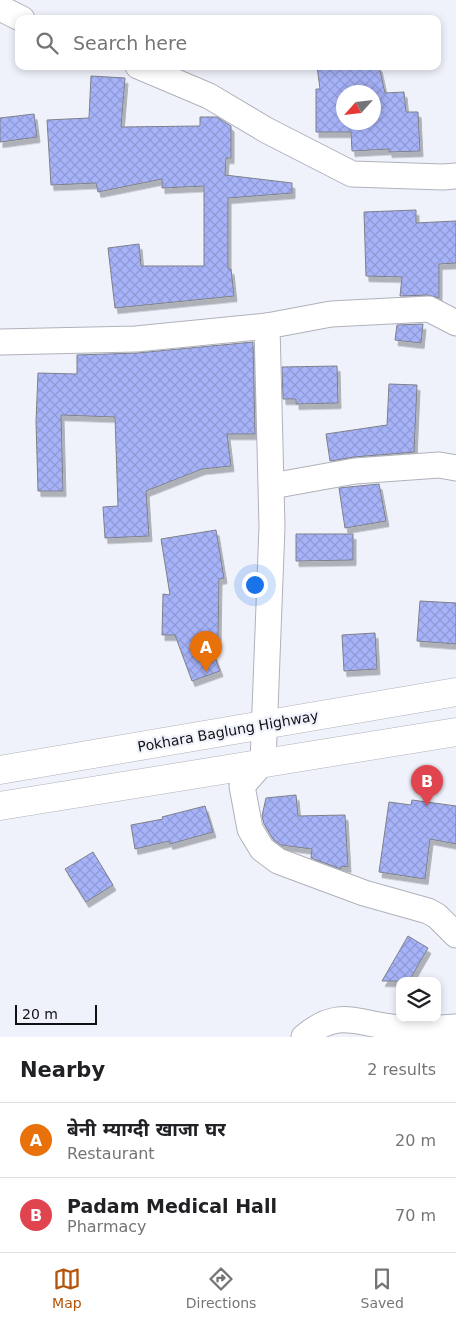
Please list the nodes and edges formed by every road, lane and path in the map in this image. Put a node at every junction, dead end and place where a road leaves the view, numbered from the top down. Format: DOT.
graph roads {
  1 [pos="0,8"];
  2 [pos="15,16"];
  3 [pos="147,70"];
  4 [pos="456,176"];
  5 [pos="456,324"];
  6 [pos="267,326"];
  7 [pos="0,342"];
  8 [pos="456,468"];
  9 [pos="272,486"];
  10 [pos="456,692"];
  11 [pos="264,724"];
  12 [pos="456,732"];
  13 [pos="262,762"];
  14 [pos="0,770"];
  15 [pos="0,806"];
  16 [pos="456,935"];
  17 [pos="456,1027"];
  18 [pos="304,1037"];
  1 -- 2 [label="street"];
  3 -- 4 [label="street"];
  5 -- 6 [label="street"];
  6 -- 7 [label="street"];
  6 -- 9 [label="street"];
  8 -- 9 [label="street"];
  9 -- 11 [label="street"];
  10 -- 11 [label="highway, Pokhara Baglung Highway"];
  11 -- 13 [label="street"];
  11 -- 14 [label="highway, Pokhara Baglung Highway"];
  12 -- 13 [label="highway"];
  13 -- 15 [label="highway"];
  13 -- 16 [label="street"];
  17 -- 18 [label="street"];
}
